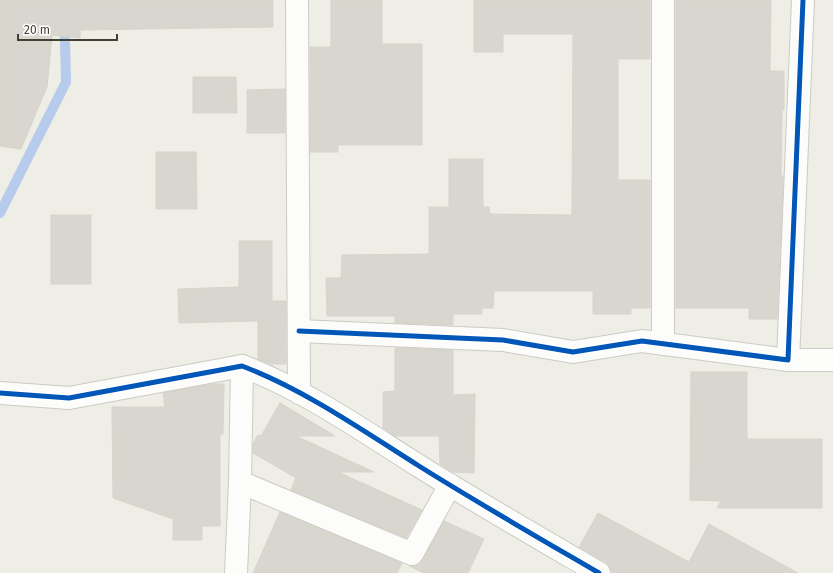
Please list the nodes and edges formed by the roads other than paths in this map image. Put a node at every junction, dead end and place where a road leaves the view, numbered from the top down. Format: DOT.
graph roads {
  1 [pos="296,0"];
  2 [pos="663,0"];
  3 [pos="803,0"];
  4 [pos="299,331"];
  5 [pos="663,344"];
  6 [pos="788,360"];
  7 [pos="833,360"];
  8 [pos="242,366"];
  9 [pos="0,393"];
  10 [pos="299,393"];
  11 [pos="240,482"];
  12 [pos="450,486"];
  13 [pos="236,573"];
  14 [pos="599,573"];
  1 -- 4 [label="street"];
  2 -- 5 [label="street"];
  3 -- 6 [label="street"];
  4 -- 5 [label="street"];
  4 -- 10 [label="street"];
  5 -- 6 [label="street"];
  6 -- 7 [label="street"];
  8 -- 9 [label="street"];
  8 -- 10 [label="street"];
  8 -- 11 [label="street"];
  10 -- 12 [label="street"];
  11 -- 12 [label="street"];
  11 -- 13 [label="street"];
  12 -- 14 [label="street"];
}
